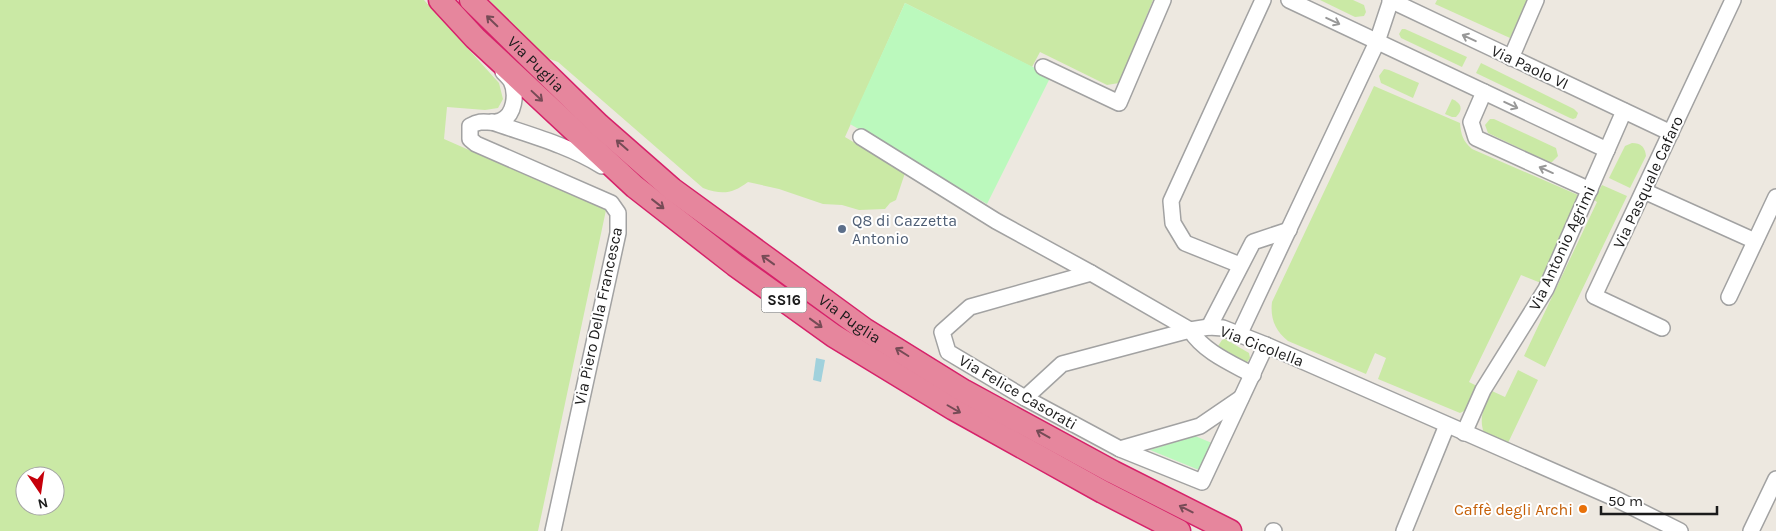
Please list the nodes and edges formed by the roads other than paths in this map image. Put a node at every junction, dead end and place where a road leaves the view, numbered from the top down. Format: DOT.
graph roads {
  1 [pos="440,0"];
  2 [pos="471,0"];
  3 [pos="1163,0"];
  4 [pos="1263,0"];
  5 [pos="1289,0"];
  6 [pos="1390,0"];
  7 [pos="1536,0"];
  8 [pos="1733,0"];
  9 [pos="475,38"];
  10 [pos="1377,42"];
  11 [pos="1511,58"];
  12 [pos="1043,67"];
  13 [pos="1484,92"];
  14 [pos="1624,111"];
  15 [pos="492,122"];
  16 [pos="1671,133"];
  17 [pos="861,137"];
  18 [pos="1607,150"];
  19 [pos="635,187"];
  20 [pos="1590,190"];
  21 [pos="1644,190"];
  22 [pos="1776,197"];
  23 [pos="1289,230"];
  24 [pos="1755,241"];
  25 [pos="1240,265"];
  26 [pos="1091,273"];
  27 [pos="1729,297"];
  28 [pos="1216,328"];
  29 [pos="1662,328"];
  30 [pos="1190,330"];
  31 [pos="1239,335"];
  32 [pos="1266,345"];
  33 [pos="1210,350"];
  34 [pos="1252,375"];
  35 [pos="1025,398"];
  36 [pos="1241,398"];
  37 [pos="1447,425"];
  38 [pos="1464,433"];
  39 [pos="1120,449"];
  40 [pos="1776,479"];
  41 [pos="553,531"];
  42 [pos="1179,531"];
  43 [pos="1230,531"];
  44 [pos="1404,531"];
  45 [pos="1680,531"];
  46 [pos="1751,531"];
  1 -- 9 [label="highway, Via Puglia / SS16"];
  43 -- 2 [label="highway, Via Puglia / SS16, one-way"];
  3 -- 12 [label="street"];
  4 -- 25 [label="street"];
  5 -- 10 [label="street, one-way"];
  6 -- 10 [label="street"];
  11 -- 6 [label="street, Via Paolo VI, one-way"];
  7 -- 11 [label="street"];
  8 -- 16 [label="street, Via Pasquale Cafaro"];
  9 -- 15 [label="street, Via Piero Della Francesca"];
  9 -- 19 [label="highway, Via Puglia / SS16, one-way"];
  10 -- 13 [label="street"];
  10 -- 23 [label="street"];
  11 -- 14 [label="street, Via Paolo VI"];
  13 -- 18 [label="street, one-way"];
  20 -- 13 [label="street, one-way"];
  14 -- 16 [label="street, Via Paolo VI"];
  14 -- 18 [label="street, Via Antonio Agrimi"];
  15 -- 19 [label="street"];
  15 -- 41 [label="street, Via Piero Della Francesca"];
  16 -- 21 [label="street, Via Pasquale Cafaro"];
  17 -- 26 [label="street"];
  18 -- 20 [label="street, Via Antonio Agrimi"];
  19 -- 42 [label="highway, Via Puglia / SS16, one-way"];
  20 -- 38 [label="street, Via Antonio Agrimi"];
  21 -- 24 [label="street"];
  21 -- 29 [label="street, Via Pasquale Cafaro"];
  22 -- 24 [label="street"];
  23 -- 25 [label="street"];
  23 -- 31 [label="street"];
  24 -- 27 [label="street"];
  25 -- 28 [label="street"];
  26 -- 30 [label="street"];
  26 -- 35 [label="street, Via Felice Casorati"];
  28 -- 30 [label="street, Via Cicolella"];
  28 -- 31 [label="street, Via Cicolella"];
  28 -- 33 [label="street"];
  30 -- 33 [label="street"];
  30 -- 35 [label="street, Via Cicolella"];
  31 -- 32 [label="street, Via Cicolella"];
  32 -- 34 [label="street, Via Felice Casorati"];
  32 -- 37 [label="street, Via Cicolella"];
  33 -- 34 [label="street"];
  34 -- 36 [label="street, Via Felice Casorati"];
  35 -- 39 [label="street, Via Felice Casorati"];
  36 -- 39 [label="street"];
  36 -- 39 [label="street, Via Felice Casorati"];
  37 -- 38 [label="street, Via Cicolella"];
  37 -- 44 [label="street"];
  38 -- 45 [label="street, Via Cicolella"];
  40 -- 46 [label="street"];
}
